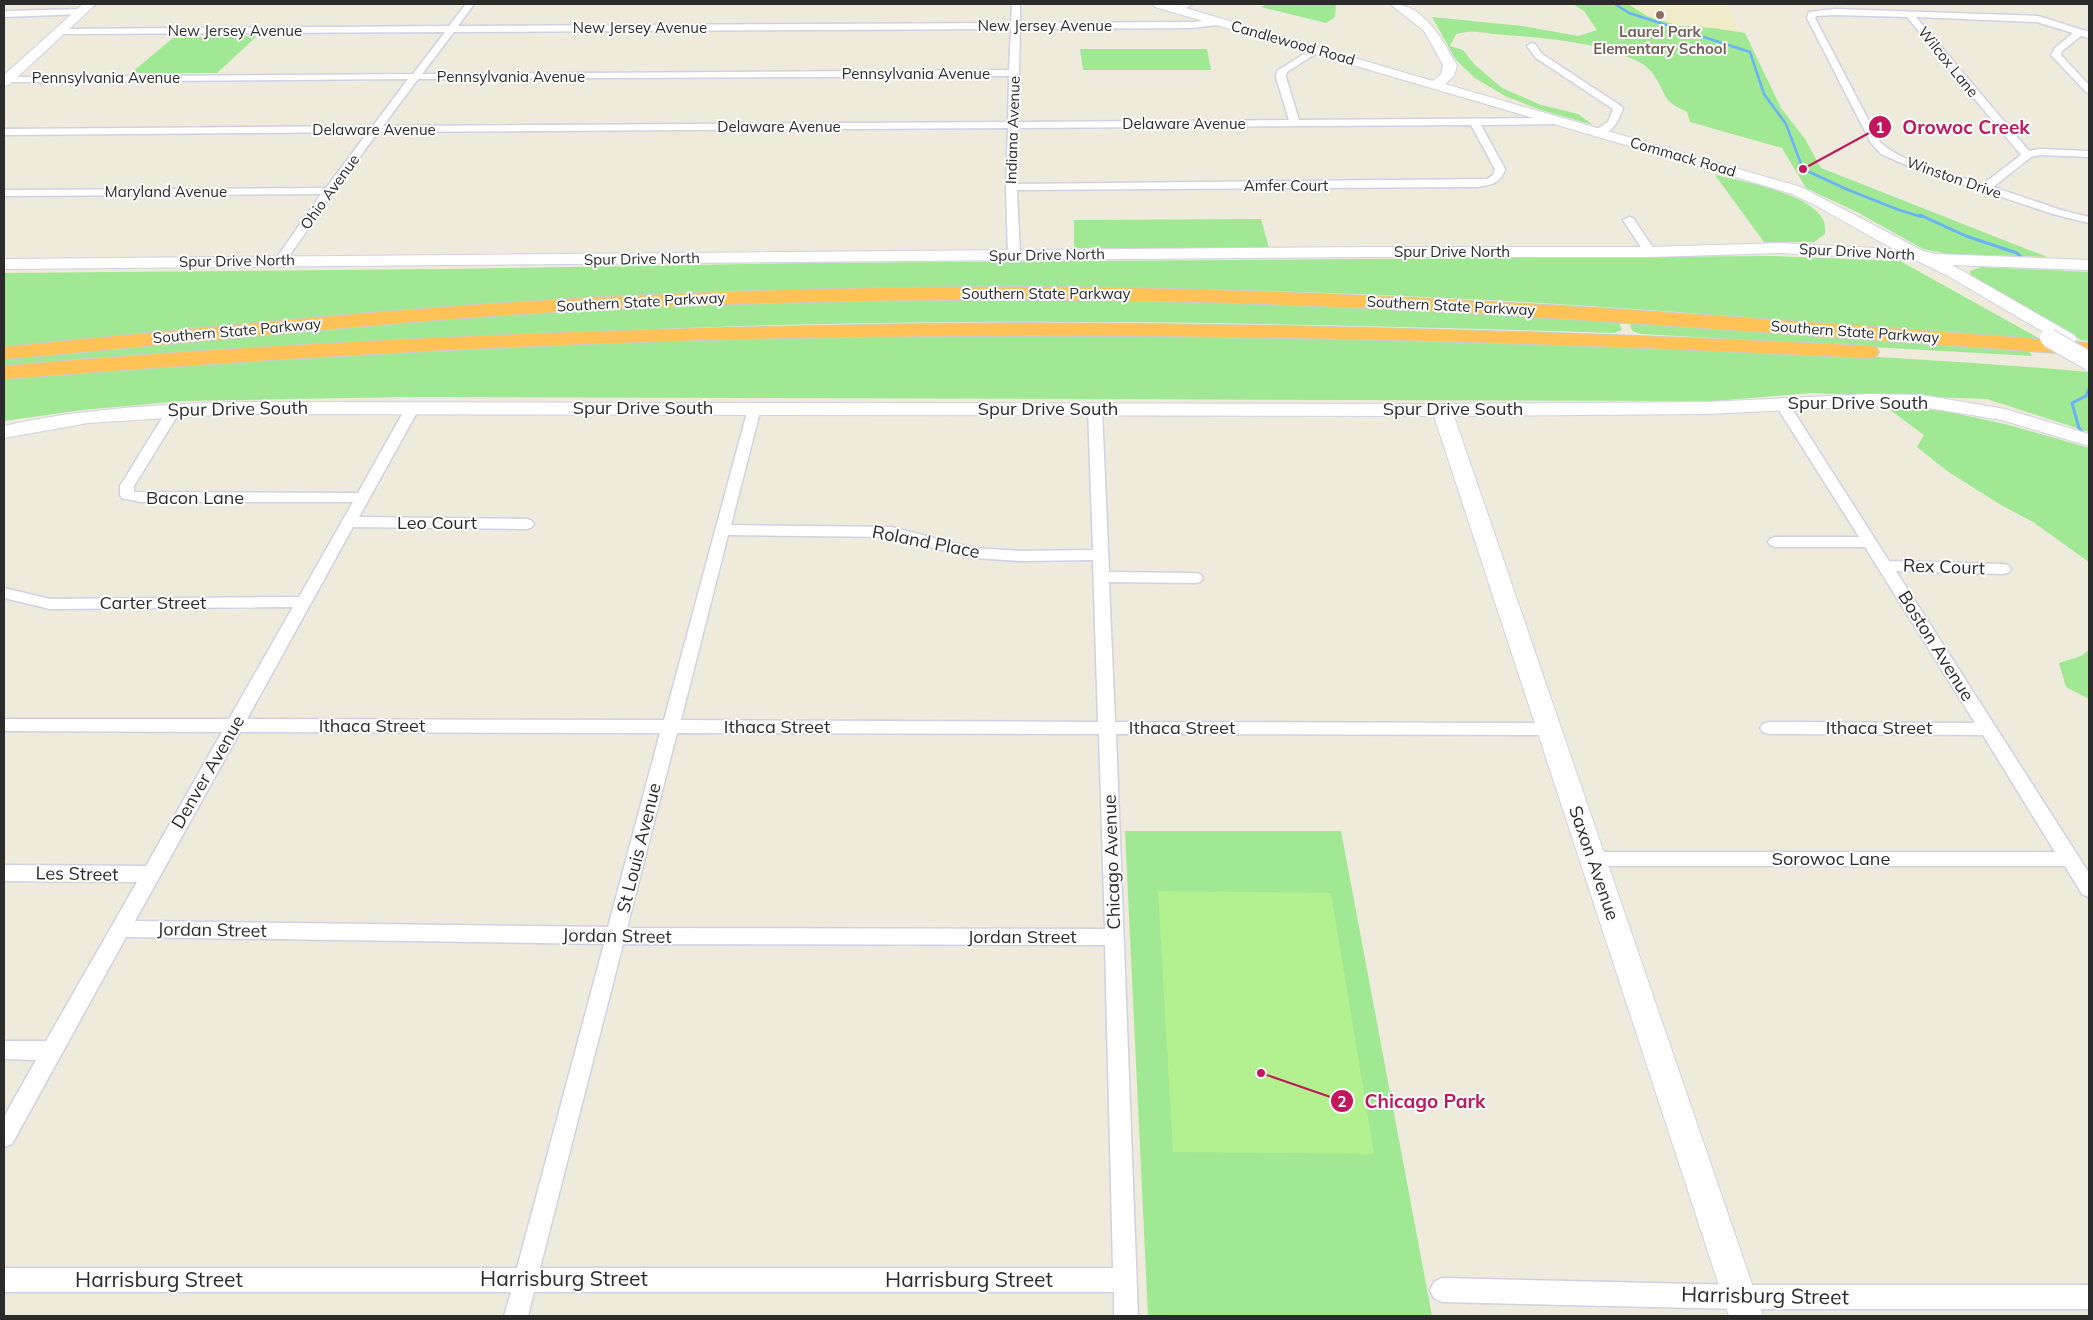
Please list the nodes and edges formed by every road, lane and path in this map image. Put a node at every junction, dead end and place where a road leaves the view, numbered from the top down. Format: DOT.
graph roads {
  1 [pos="470,4"];
  2 [pos="1016,4"];
  3 [pos="1159,4"];
  4 [pos="1396,4"];
  5 [pos="1183,6"];
  6 [pos="86,8"];
  7 [pos="4,14"];
  8 [pos="1909,14"];
  9 [pos="1220,22"];
  10 [pos="1016,26"];
  11 [pos="451,30"];
  12 [pos="60,31"];
  13 [pos="2084,34"];
  14 [pos="1532,46"];
  15 [pos="1315,50"];
  16 [pos="1446,59"];
  17 [pos="1015,73"];
  18 [pos="5,76"];
  19 [pos="414,77"];
  20 [pos="1431,84"];
  21 [pos="2089,90"];
  22 [pos="1513,109"];
  23 [pos="1554,121"];
  24 [pos="1475,122"];
  25 [pos="1295,123"];
  26 [pos="1013,126"];
  27 [pos="376,130"];
  28 [pos="4,132"];
  29 [pos="1598,133"];
  30 [pos="2089,154"];
  31 [pos="2027,155"];
  32 [pos="1011,187"];
  33 [pos="1985,188"];
  34 [pos="329,192"];
  35 [pos="4,193"];
  36 [pos="1834,211"];
  37 [pos="1629,220"];
  38 [pos="2089,220"];
  39 [pos="1827,250"];
  40 [pos="1650,252"];
  41 [pos="1918,255"];
  42 [pos="1014,256"];
  43 [pos="281,260"];
  44 [pos="4,264"];
  45 [pos="2089,265"];
  46 [pos="2089,350"];
  47 [pos="4,353"];
  48 [pos="2089,361"];
  49 [pos="2089,367"];
  50 [pos="4,373"];
  51 [pos="1782,404"];
  52 [pos="413,408"];
  53 [pos="754,408"];
  54 [pos="1095,409"];
  55 [pos="174,410"];
  56 [pos="1442,410"];
  57 [pos="4,432"];
  58 [pos="2089,440"];
  59 [pos="361,497"];
  60 [pos="348,522"];
  61 [pos="527,524"];
  62 [pos="722,530"];
  63 [pos="1775,542"];
  64 [pos="1869,542"];
  65 [pos="1100,555"];
  66 [pos="1885,566"];
  67 [pos="2003,569"];
  68 [pos="1101,577"];
  69 [pos="1195,578"];
  70 [pos="4,593"];
  71 [pos="303,602"];
  72 [pos="4,724"];
  73 [pos="234,725"];
  74 [pos="670,727"];
  75 [pos="1106,728"];
  76 [pos="1769,728"];
  77 [pos="1549,729"];
  78 [pos="1988,729"];
  79 [pos="1593,859"];
  80 [pos="2070,859"];
  81 [pos="4,873"];
  82 [pos="149,874"];
  83 [pos="2089,889"];
  84 [pos="120,929"];
  85 [pos="616,936"];
  86 [pos="1115,937"];
  87 [pos="4,1050"];
  88 [pos="52,1051"];
  89 [pos="4,1137"];
  90 [pos="526,1279"];
  91 [pos="4,1280"];
  92 [pos="1125,1280"];
  93 [pos="1442,1290"];
  94 [pos="2089,1297"];
  95 [pos="1743,1306"];
  96 [pos="516,1316"];
  97 [pos="1126,1316"];
  1 -- 11 [label="street, Ohio Avenue"];
  2 -- 10 [label="street, Indiana Avenue"];
  3 -- 5 [label="street, Candlewood Road"];
  4 -- 16 [label="street"];
  5 -- 9 [label="street, Candlewood Road"];
  6 -- 7 [label="street"];
  6 -- 12 [label="street"];
  8 -- 13 [label="street"];
  8 -- 31 [label="street, Wilcox Lane"];
  8 -- 33 [label="street, Winston Drive"];
  9 -- 10 [label="street, New Jersey Avenue"];
  9 -- 15 [label="street, Candlewood Road"];
  10 -- 11 [label="street, New Jersey Avenue"];
  10 -- 17 [label="street, Indiana Avenue"];
  11 -- 12 [label="street, New Jersey Avenue"];
  11 -- 19 [label="street, Ohio Avenue"];
  12 -- 18 [label="street"];
  13 -- 21 [label="street"];
  14 -- 29 [label="street"];
  15 -- 20 [label="street, Candlewood Road"];
  15 -- 25 [label="street"];
  16 -- 20 [label="street"];
  16 -- 22 [label="street"];
  17 -- 19 [label="street, Pennsylvania Avenue"];
  17 -- 26 [label="street, Indiana Avenue"];
  18 -- 19 [label="street, Pennsylvania Avenue"];
  19 -- 27 [label="street, Ohio Avenue"];
  20 -- 22 [label="street, Commack Road"];
  22 -- 23 [label="street, Commack Road"];
  23 -- 24 [label="street, Delaware Avenue"];
  23 -- 29 [label="street, Commack Road"];
  24 -- 25 [label="street, Delaware Avenue"];
  24 -- 32 [label="street, Amfer Court"];
  25 -- 26 [label="street, Delaware Avenue"];
  26 -- 27 [label="street, Delaware Avenue"];
  26 -- 32 [label="street, Indiana Avenue"];
  27 -- 28 [label="street, Delaware Avenue"];
  27 -- 34 [label="street, Ohio Avenue"];
  29 -- 36 [label="street, Commack Road"];
  30 -- 31 [label="street"];
  31 -- 33 [label="street"];
  32 -- 42 [label="street, Indiana Avenue"];
  33 -- 38 [label="street, Winston Drive"];
  34 -- 35 [label="street, Maryland Avenue"];
  34 -- 43 [label="street, Ohio Avenue"];
  36 -- 39 [label="street"];
  36 -- 41 [label="street, Commack Road"];
  37 -- 40 [label="street"];
  39 -- 40 [label="street, Spur Drive North"];
  39 -- 41 [label="street, Spur Drive North"];
  40 -- 42 [label="street, Spur Drive North"];
  41 -- 45 [label="street, Spur Drive North"];
  41 -- 46 [label="street, Commack Road"];
  41 -- 48 [label="street, Commack Road, bridge"];
  42 -- 43 [label="street, Spur Drive North"];
  43 -- 44 [label="street, Spur Drive North"];
  46 -- 47 [label="highway, Southern State Parkway"];
  49 -- 50 [label="highway, Southern State Parkway"];
  51 -- 56 [label="street, Spur Drive South"];
  51 -- 58 [label="street, Spur Drive South"];
  51 -- 64 [label="street, Boston Avenue"];
  52 -- 53 [label="street, Spur Drive South"];
  52 -- 55 [label="street, Spur Drive South"];
  52 -- 59 [label="street, Denver Avenue"];
  53 -- 54 [label="street, Spur Drive South"];
  53 -- 62 [label="street, St Louis Avenue"];
  54 -- 56 [label="street, Spur Drive South"];
  54 -- 65 [label="street, Chicago Avenue"];
  55 -- 57 [label="street, Spur Drive South"];
  55 -- 59 [label="street, Bacon Lane"];
  56 -- 77 [label="street, Saxon Avenue"];
  59 -- 60 [label="street, Denver Avenue"];
  60 -- 61 [label="street, Leo Court"];
  60 -- 71 [label="street, Denver Avenue"];
  62 -- 65 [label="street, Roland Place"];
  62 -- 74 [label="street, St Louis Avenue"];
  63 -- 64 [label="street"];
  64 -- 66 [label="street, Boston Avenue"];
  65 -- 68 [label="street, Chicago Avenue"];
  66 -- 67 [label="street, Rex Court"];
  66 -- 78 [label="street, Boston Avenue"];
  68 -- 69 [label="street"];
  68 -- 75 [label="street, Chicago Avenue"];
  70 -- 71 [label="street, Carter Street"];
  71 -- 73 [label="street, Denver Avenue"];
  72 -- 73 [label="street, Ithaca Street"];
  73 -- 74 [label="street, Ithaca Street"];
  73 -- 82 [label="street, Denver Avenue"];
  74 -- 75 [label="street, Ithaca Street"];
  74 -- 85 [label="street, St Louis Avenue"];
  75 -- 77 [label="street, Ithaca Street"];
  75 -- 86 [label="street, Chicago Avenue"];
  76 -- 78 [label="street, Ithaca Street"];
  77 -- 79 [label="street, Saxon Avenue"];
  78 -- 80 [label="street, Boston Avenue"];
  79 -- 80 [label="street, Sorowoc Lane"];
  79 -- 95 [label="street, Saxon Avenue"];
  80 -- 83 [label="street, Boston Avenue"];
  81 -- 82 [label="street, Les Street"];
  82 -- 84 [label="street, Denver Avenue"];
  84 -- 85 [label="street, Jordan Street"];
  84 -- 88 [label="street, Denver Avenue"];
  85 -- 86 [label="street, Jordan Street"];
  85 -- 90 [label="street, St Louis Avenue"];
  86 -- 92 [label="street, Chicago Avenue"];
  87 -- 88 [label="street"];
  88 -- 89 [label="street, Denver Avenue"];
  90 -- 91 [label="street, Harrisburg Street"];
  90 -- 92 [label="street, Harrisburg Street"];
  90 -- 96 [label="street, St Louis Avenue"];
  92 -- 97 [label="street, Chicago Avenue"];
  93 -- 95 [label="street, Harrisburg Street"];
  94 -- 95 [label="street, Harrisburg Street"];
}
